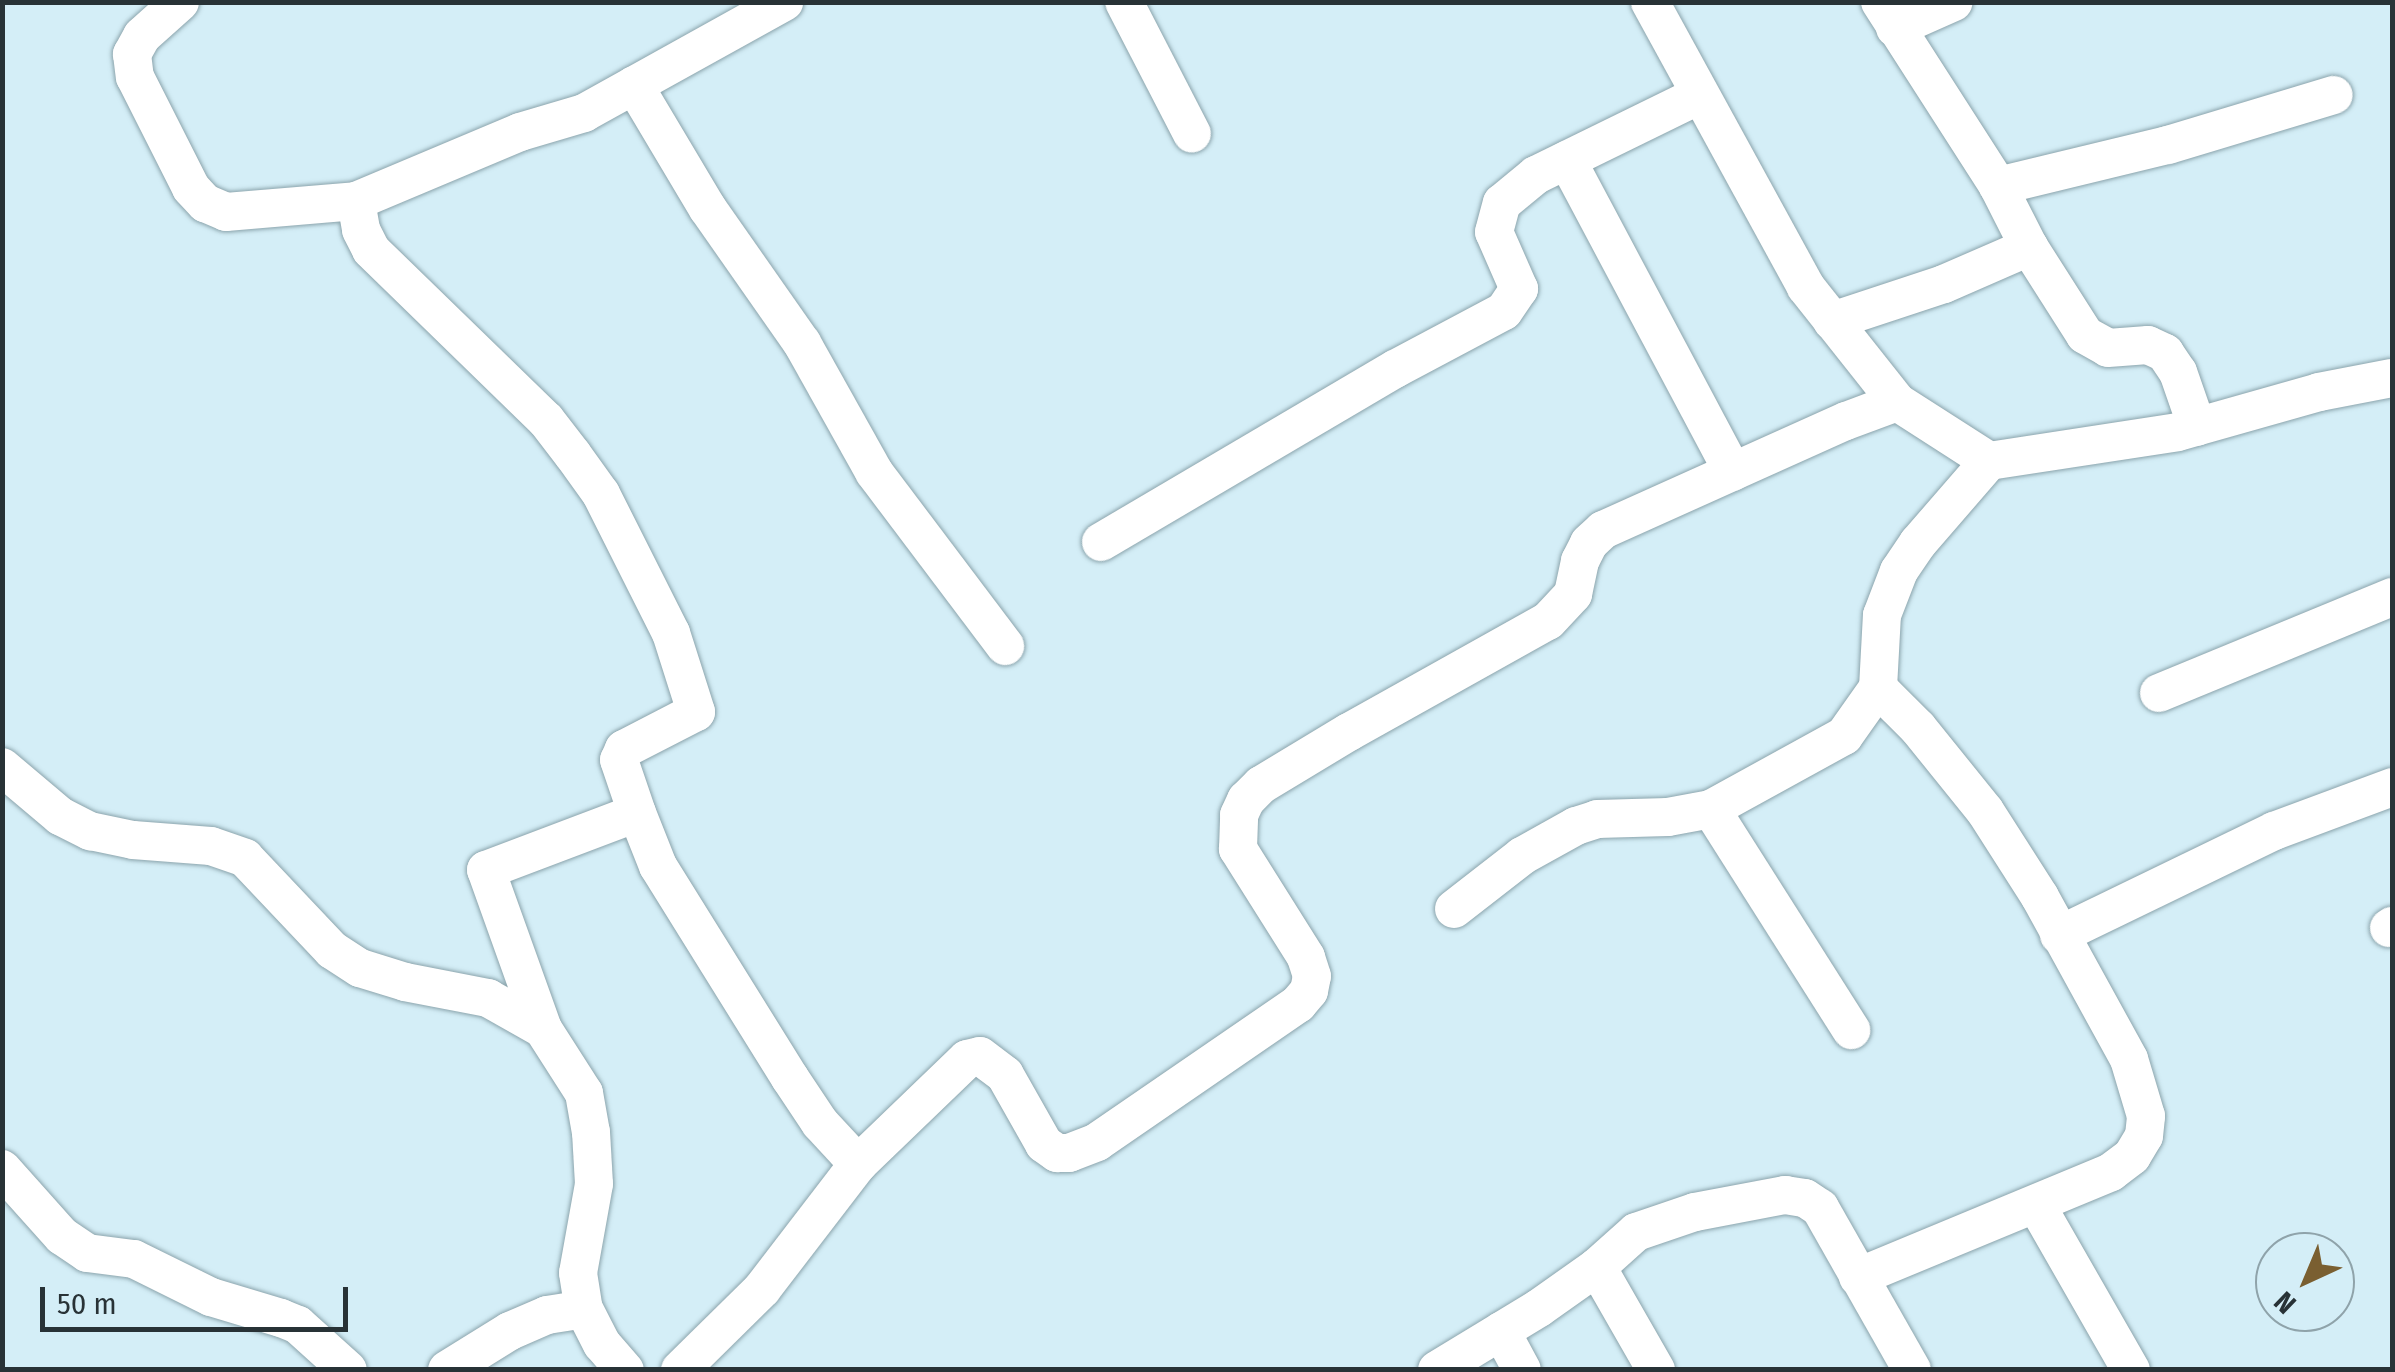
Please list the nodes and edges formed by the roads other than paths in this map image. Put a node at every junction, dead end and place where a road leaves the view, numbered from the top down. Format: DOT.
graph roads {
  1 [pos="180,2"];
  2 [pos="784,2"];
  3 [pos="1124,2"];
  4 [pos="1650,2"];
  5 [pos="1954,2"];
  6 [pos="1888,16"];
  7 [pos="634,86"];
  8 [pos="2334,94"];
  9 [pos="1698,96"];
  10 [pos="1192,134"];
  11 [pos="1567,160"];
  12 [pos="1998,186"];
  13 [pos="356,200"];
  14 [pos="2029,247"];
  15 [pos="1832,321"];
  16 [pos="2392,378"];
  17 [pos="1898,402"];
  18 [pos="2197,427"];
  19 [pos="1989,461"];
  20 [pos="1733,472"];
  21 [pos="1101,542"];
  22 [pos="2392,598"];
  23 [pos="1005,646"];
  24 [pos="1878,688"];
  25 [pos="2159,693"];
  26 [pos="2,767"];
  27 [pos="2392,787"];
  28 [pos="1712,809"];
  29 [pos="637,813"];
  30 [pos="1454,909"];
  31 [pos="2060,935"];
  32 [pos="543,1029"];
  33 [pos="1851,1030"];
  34 [pos="858,1164"];
  35 [pos="2,1169"];
  36 [pos="2036,1206"];
  37 [pos="1598,1267"];
  38 [pos="1858,1277"];
  39 [pos="584,1310"];
  40 [pos="1501,1331"];
  41 [pos="348,1370"];
  42 [pos="447,1370"];
  43 [pos="625,1370"];
  44 [pos="680,1370"];
  45 [pos="1437,1370"];
  46 [pos="1522,1370"];
  47 [pos="1656,1370"];
  48 [pos="1912,1370"];
  49 [pos="2131,1370"];
  1 -- 13 [label="street"];
  2 -- 7 [label="street"];
  3 -- 10 [label="street"];
  4 -- 9 [label="street"];
  5 -- 6 [label="street"];
  6 -- 12 [label="street"];
  7 -- 13 [label="street"];
  7 -- 23 [label="street"];
  8 -- 12 [label="street"];
  9 -- 11 [label="street"];
  9 -- 15 [label="street"];
  11 -- 20 [label="street"];
  11 -- 21 [label="street"];
  12 -- 14 [label="street"];
  13 -- 29 [label="street"];
  14 -- 15 [label="street"];
  14 -- 18 [label="street"];
  15 -- 17 [label="street"];
  16 -- 18 [label="street"];
  17 -- 19 [label="street"];
  17 -- 20 [label="street"];
  18 -- 19 [label="street"];
  19 -- 24 [label="street"];
  20 -- 34 [label="street"];
  22 -- 25 [label="street"];
  24 -- 28 [label="street"];
  24 -- 31 [label="street"];
  26 -- 32 [label="street"];
  27 -- 31 [label="street"];
  28 -- 30 [label="street"];
  28 -- 33 [label="street"];
  29 -- 32 [label="street"];
  29 -- 34 [label="street"];
  31 -- 36 [label="street"];
  32 -- 39 [label="street"];
  34 -- 44 [label="street"];
  35 -- 41 [label="street"];
  36 -- 38 [label="street"];
  36 -- 49 [label="street"];
  37 -- 38 [label="street"];
  37 -- 40 [label="street"];
  37 -- 47 [label="street"];
  38 -- 48 [label="street"];
  39 -- 42 [label="street"];
  39 -- 43 [label="street"];
  40 -- 45 [label="street"];
  40 -- 46 [label="street"];
}
